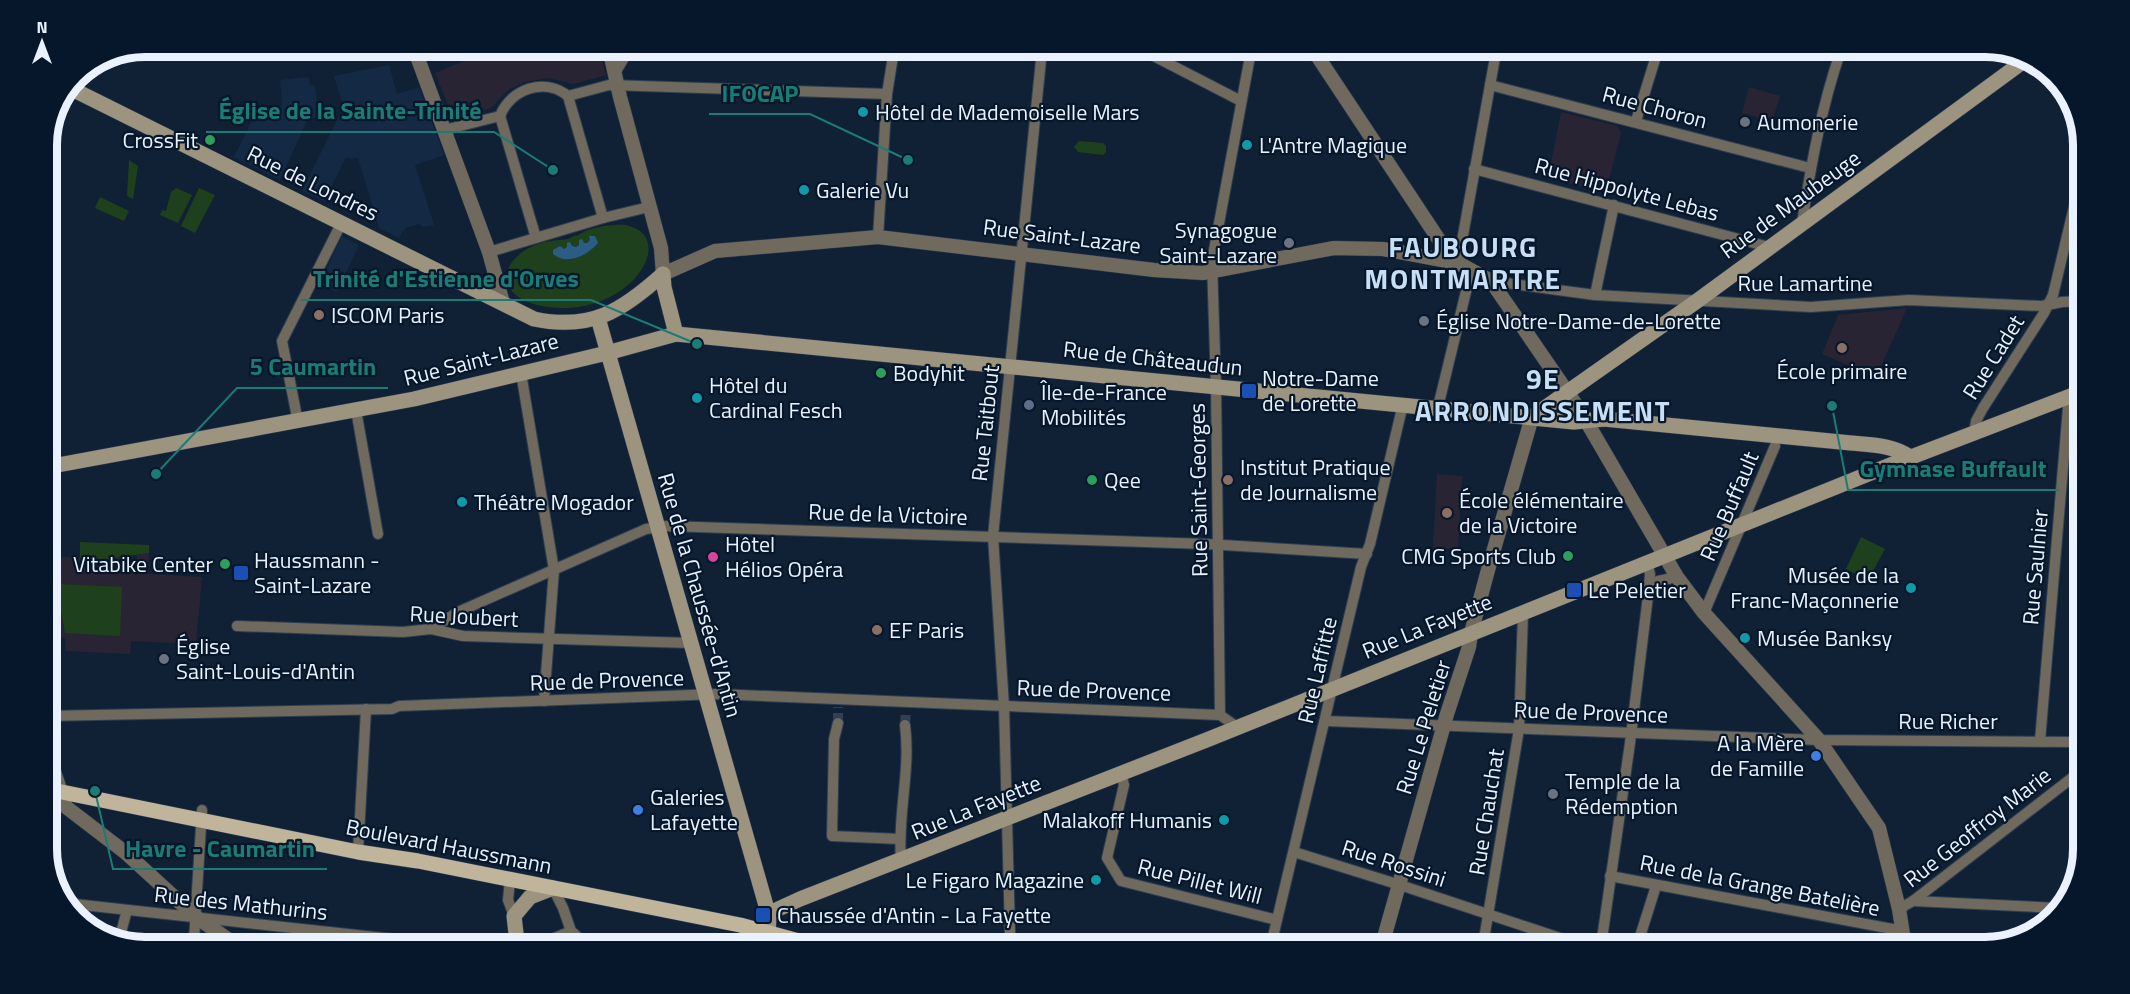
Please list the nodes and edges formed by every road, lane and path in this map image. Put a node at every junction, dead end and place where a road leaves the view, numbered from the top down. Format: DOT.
graph roads {
  1 [pos="417,57"];
  2 [pos="611,57"];
  3 [pos="626,57"];
  4 [pos="893,57"];
  5 [pos="1041,57"];
  6 [pos="1156,57"];
  7 [pos="1250,57"];
  8 [pos="1321,57"];
  9 [pos="1495,57"];
  10 [pos="1656,57"];
  11 [pos="1839,57"];
  12 [pos="2019,64"];
  13 [pos="616,79"];
  14 [pos="1490,85"];
  15 [pos="76,91"];
  16 [pos="887,94"];
  17 [pos="568,96"];
  18 [pos="1241,101"];
  19 [pos="500,116"];
  20 [pos="1636,121"];
  21 [pos="444,130"];
  22 [pos="1810,168"];
  23 [pos="1474,169"];
  24 [pos="1614,205"];
  25 [pos="649,207"];
  26 [pos="2073,211"];
  27 [pos="603,218"];
  28 [pos="342,222"];
  29 [pos="1802,223"];
  30 [pos="878,237"];
  31 [pos="536,238"];
  32 [pos="1769,247"];
  33 [pos="489,252"];
  34 [pos="1021,254"];
  35 [pos="1458,263"];
  36 [pos="1471,271"];
  37 [pos="1212,272"];
  38 [pos="663,274"];
  39 [pos="1491,281"];
  40 [pos="1595,295"];
  41 [pos="1697,301"];
  42 [pos="2073,302"];
  43 [pos="502,303"];
  44 [pos="2049,304"];
  45 [pos="598,318"];
  46 [pos="676,334"];
  47 [pos="607,353"];
  48 [pos="1011,367"];
  49 [pos="521,373"];
  50 [pos="1216,387"];
  51 [pos="1573,388"];
  52 [pos="2073,395"];
  53 [pos="1403,404"];
  54 [pos="1438,407"];
  55 [pos="356,410"];
  56 [pos="1538,413"];
  57 [pos="2073,414"];
  58 [pos="1586,421"];
  59 [pos="298,422"];
  60 [pos="1974,433"];
  61 [pos="1775,446"];
  62 [pos="1910,457"];
  63 [pos="57,465"];
  64 [pos="1742,525"];
  65 [pos="657,527"];
  66 [pos="378,534"];
  67 [pos="993,536"];
  68 [pos="1218,546"];
  69 [pos="1366,554"];
  70 [pos="1664,556"];
  71 [pos="1647,563"];
  72 [pos="554,570"];
  73 [pos="1677,577"];
  74 [pos="1649,588"];
  75 [pos="1523,613"];
  76 [pos="1704,613"];
  77 [pos="237,626"];
  78 [pos="431,629"];
  79 [pos="1471,633"];
  80 [pos="549,639"];
  81 [pos="690,643"];
  82 [pos="1333,688"];
  83 [pos="705,696"];
  84 [pos="544,700"];
  85 [pos="1004,706"];
  86 [pos="366,709"];
  87 [pos="1220,715"];
  88 [pos="57,716"];
  89 [pos="1326,721"];
  90 [pos="837,723"];
  91 [pos="905,725"];
  92 [pos="1444,726"];
  93 [pos="1237,727"];
  94 [pos="1519,729"];
  95 [pos="1631,734"];
  96 [pos="1819,740"];
  97 [pos="2040,741"];
  98 [pos="2073,742"];
  99 [pos="1121,773"];
  100 [pos="2073,777"];
  101 [pos="57,791"];
  102 [pos="57,796"];
  103 [pos="70,811"];
  104 [pos="57,813"];
  105 [pos="201,815"];
  106 [pos="1006,819"];
  107 [pos="900,839"];
  108 [pos="358,847"];
  109 [pos="1294,852"];
  110 [pos="901,861"];
  111 [pos="1610,876"];
  112 [pos="510,880"];
  113 [pos="1400,885"];
  114 [pos="1656,886"];
  115 [pos="553,888"];
  116 [pos="1913,901"];
  117 [pos="76,904"];
  118 [pos="2050,908"];
  119 [pos="1899,909"];
  120 [pos="127,910"];
  121 [pos="1489,915"];
  122 [pos="514,916"];
  123 [pos="769,916"];
  124 [pos="196,917"];
  125 [pos="1277,920"];
  126 [pos="571,931"];
  127 [pos="1903,931"];
  128 [pos="121,933"];
  129 [pos="194,937"];
  130 [pos="225,937"];
  131 [pos="376,937"];
  132 [pos="517,937"];
  133 [pos="557,937"];
  134 [pos="578,937"];
  135 [pos="762,937"];
  136 [pos="767,937"];
  137 [pos="1010,937"];
  138 [pos="1273,937"];
  139 [pos="1384,937"];
  140 [pos="1485,937"];
  141 [pos="1556,937"];
  142 [pos="1602,937"];
  143 [pos="1640,937"];
  144 [pos="1904,937"];
  1 -- 21 [label="street"];
  2 -- 13 [label="street"];
  3 -- 13 [label="street"];
  4 -- 16 [label="street"];
  5 -- 34 [label="street, Rue Taitbout"];
  6 -- 18 [label="street"];
  7 -- 18 [label="street, Rue Saint-Georges"];
  8 -- 35 [label="street"];
  9 -- 14 [label="street"];
  10 -- 20 [label="street"];
  11 -- 22 [label="street"];
  12 -- 29 [label="main road, Rue de Maubeuge"];
  13 -- 16 [label="street"];
  13 -- 17 [label="street"];
  13 -- 25 [label="street"];
  14 -- 20 [label="street, Rue Choron"];
  14 -- 23 [label="street"];
  15 -- 28 [label="main road, Rue de Londres"];
  16 -- 30 [label="street"];
  17 -- 19 [label="street"];
  17 -- 27 [label="street"];
  18 -- 37 [label="street, Rue Saint-Georges"];
  19 -- 21 [label="street"];
  19 -- 31 [label="street"];
  20 -- 22 [label="street, Rue Choron"];
  21 -- 33 [label="street"];
  22 -- 29 [label="street"];
  23 -- 24 [label="street, Rue Hippolyte Lebas"];
  23 -- 35 [label="street"];
  24 -- 32 [label="street, Rue Hippolyte Lebas"];
  24 -- 40 [label="street"];
  25 -- 27 [label="street"];
  25 -- 38 [label="street"];
  26 -- 44 [label="street, Rue Cadet"];
  27 -- 31 [label="street"];
  28 -- 43 [label="main road, Rue de Londres"];
  28 -- 59 [label="street"];
  29 -- 32 [label="main road, Rue de Maubeuge"];
  30 -- 34 [label="street, Rue Saint-Lazare"];
  30 -- 38 [label="street, Rue Saint-Lazare"];
  31 -- 33 [label="street"];
  32 -- 41 [label="main road, Rue de Maubeuge"];
  33 -- 43 [label="street"];
  34 -- 37 [label="street, Rue Saint-Lazare"];
  34 -- 48 [label="street, Rue Taitbout"];
  35 -- 36 [label="street"];
  35 -- 37 [label="street, Rue Saint-Lazare"];
  36 -- 39 [label="street"];
  36 -- 54 [label="street"];
  37 -- 50 [label="street, Rue Saint-Georges"];
  38 -- 45 [label="main road"];
  38 -- 46 [label="main road"];
  39 -- 40 [label="street, Rue Lamartine"];
  39 -- 51 [label="street"];
  40 -- 41 [label="street, Rue Lamartine"];
  41 -- 44 [label="street, Rue Lamartine"];
  41 -- 51 [label="main road, Rue de Maubeuge"];
  42 -- 44 [label="street, Rue Lamartine"];
  43 -- 45 [label="main road, Rue de Londres"];
  44 -- 60 [label="street, Rue Cadet"];
  45 -- 47 [label="main road, Rue de la Chaussée-d'Antin"];
  46 -- 47 [label="main road, Rue Saint-Lazare"];
  46 -- 48 [label="main road, Rue de Châteaudun"];
  47 -- 49 [label="main road, Rue Saint-Lazare"];
  47 -- 65 [label="main road, Rue de la Chaussée-d'Antin"];
  48 -- 50 [label="main road, Rue de Châteaudun"];
  48 -- 67 [label="street, Rue Taitbout"];
  49 -- 55 [label="main road, Rue Saint-Lazare"];
  49 -- 72 [label="street"];
  50 -- 53 [label="main road, Rue de Châteaudun"];
  50 -- 68 [label="street, Rue Saint-Georges"];
  51 -- 56 [label="main road, Rue de Maubeuge"];
  51 -- 58 [label="street"];
  52 -- 60 [label="main road, Rue La Fayette"];
  53 -- 54 [label="main road, Rue de Châteaudun"];
  53 -- 69 [label="street, Rue Laffitte"];
  54 -- 56 [label="main road, Rue de Châteaudun"];
  55 -- 59 [label="main road, Rue Saint-Lazare"];
  55 -- 66 [label="street"];
  56 -- 58 [label="main road, Rue de Châteaudun"];
  56 -- 79 [label="street, Rue Le Peletier"];
  57 -- 97 [label="street, Rue Saulnier"];
  58 -- 62 [label="main road, Rue de Châteaudun"];
  58 -- 70 [label="street"];
  59 -- 63 [label="main road, Rue Saint-Lazare"];
  60 -- 62 [label="main road, Rue La Fayette"];
  61 -- 64 [label="street, Rue Buffault"];
  62 -- 64 [label="main road, Rue La Fayette"];
  64 -- 70 [label="main road, Rue La Fayette"];
  64 -- 76 [label="street, Rue Buffault"];
  65 -- 67 [label="street, Rue de la Victoire"];
  65 -- 72 [label="street, Rue de la Victoire"];
  65 -- 81 [label="main road, Rue de la Chaussée-d'Antin"];
  67 -- 68 [label="street, Rue de la Victoire"];
  67 -- 85 [label="street, Rue Taitbout"];
  68 -- 69 [label="street, Rue de la Victoire"];
  68 -- 87 [label="street, Rue Saint-Georges"];
  69 -- 82 [label="street, Rue Laffitte"];
  70 -- 71 [label="main road, Rue La Fayette"];
  70 -- 73 [label="street"];
  71 -- 74 [label="street"];
  71 -- 75 [label="main road, Rue La Fayette"];
  72 -- 78 [label="street, Rue de la Victoire"];
  72 -- 80 [label="street"];
  73 -- 74 [label="street"];
  73 -- 76 [label="street"];
  74 -- 95 [label="street"];
  75 -- 79 [label="main road, Rue La Fayette"];
  75 -- 94 [label="street, Rue Chauchat"];
  76 -- 96 [label="street"];
  77 -- 78 [label="street, Rue Joubert"];
  78 -- 80 [label="street, Rue Joubert"];
  79 -- 82 [label="main road, Rue La Fayette"];
  79 -- 92 [label="street, Rue Le Peletier"];
  80 -- 81 [label="street, Rue Joubert"];
  80 -- 84 [label="street"];
  81 -- 83 [label="main road, Rue de la Chaussée-d'Antin"];
  82 -- 89 [label="street, Rue Laffitte"];
  82 -- 93 [label="main road, Rue La Fayette"];
  83 -- 84 [label="street, Rue de Provence"];
  83 -- 85 [label="street, Rue de Provence"];
  83 -- 123 [label="main road, Rue de la Chaussée-d'Antin"];
  84 -- 86 [label="street, Rue de Provence"];
  85 -- 87 [label="street, Rue de Provence"];
  85 -- 106 [label="street, Rue Taitbout"];
  86 -- 88 [label="street, Rue de Provence"];
  86 -- 108 [label="street"];
  87 -- 93 [label="street"];
  89 -- 92 [label="street, Rue de Provence"];
  89 -- 109 [label="street, Rue Laffitte"];
  90 -- 107 [label="street"];
  91 -- 107 [label="street"];
  92 -- 94 [label="street, Rue de Provence"];
  92 -- 113 [label="street, Rue Le Peletier"];
  93 -- 99 [label="main road, Rue La Fayette"];
  94 -- 95 [label="street, Rue de Provence"];
  94 -- 121 [label="street, Rue Chauchat"];
  95 -- 96 [label="street, Rue de Provence"];
  95 -- 111 [label="street"];
  96 -- 97 [label="street, Rue Richer"];
  96 -- 119 [label="street"];
  97 -- 98 [label="street, Rue Richer"];
  99 -- 106 [label="main road, Rue La Fayette"];
  99 -- 125 [label="street, Rue Pillet Will"];
  100 -- 116 [label="street, Rue Geoffroy Marie"];
  101 -- 105 [label="main road, Boulevard Haussmann"];
  102 -- 103 [label="street"];
  103 -- 104 [label="street"];
  103 -- 124 [label="street"];
  105 -- 108 [label="main road, Boulevard Haussmann"];
  105 -- 124 [label="street"];
  106 -- 110 [label="main road, Rue La Fayette"];
  106 -- 137 [label="street, Rue Taitbout"];
  107 -- 110 [label="street"];
  108 -- 112 [label="main road, Boulevard Haussmann"];
  109 -- 113 [label="street, Rue Rossini"];
  109 -- 125 [label="street, Rue Laffitte"];
  110 -- 123 [label="main road, Rue La Fayette"];
  111 -- 114 [label="street, Rue de la Grange Batelière"];
  111 -- 142 [label="street"];
  112 -- 115 [label="main road, Boulevard Haussmann"];
  112 -- 122 [label="street"];
  113 -- 121 [label="street, Rue Rossini"];
  113 -- 139 [label="street, Rue Le Peletier"];
  114 -- 127 [label="street, Rue de la Grange Batelière"];
  114 -- 143 [label="street"];
  115 -- 122 [label="main road"];
  115 -- 126 [label="street"];
  115 -- 135 [label="main road, Boulevard Haussmann"];
  116 -- 118 [label="street"];
  116 -- 119 [label="street, Rue Geoffroy Marie"];
  117 -- 120 [label="street, Rue des Mathurins"];
  119 -- 127 [label="street"];
  120 -- 124 [label="street, Rue des Mathurins"];
  120 -- 128 [label="street"];
  121 -- 140 [label="street, Rue Chauchat"];
  121 -- 141 [label="street, Rue Rossini"];
  122 -- 132 [label="main road"];
  123 -- 136 [label="main road"];
  124 -- 129 [label="street"];
  124 -- 130 [label="street"];
  124 -- 131 [label="street, Rue des Mathurins"];
  125 -- 138 [label="street, Rue Laffitte"];
  126 -- 133 [label="street"];
  126 -- 134 [label="street"];
  127 -- 144 [label="street"];
}
